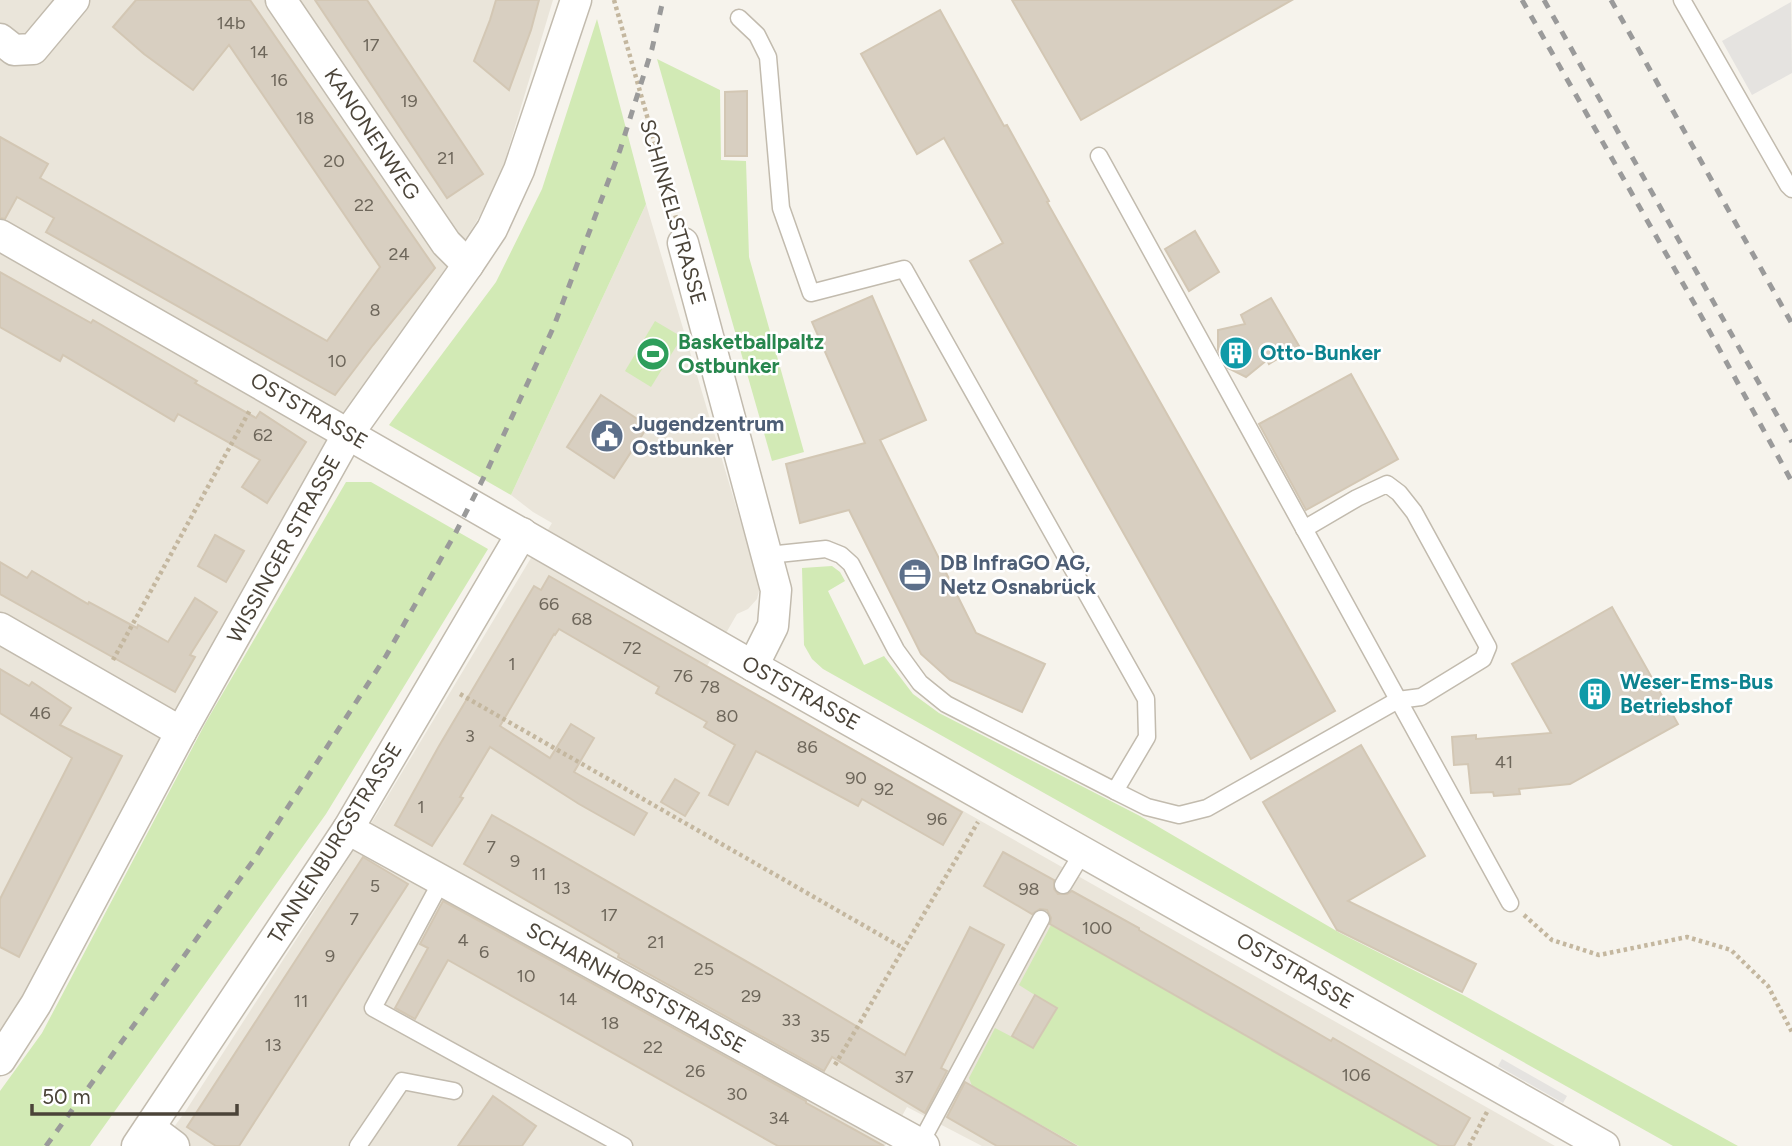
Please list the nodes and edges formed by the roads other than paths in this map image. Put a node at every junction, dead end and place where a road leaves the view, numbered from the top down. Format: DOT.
graph roads {
  1 [pos="74,0"];
  2 [pos="281,0"];
  3 [pos="576,0"];
  4 [pos="1682,0"];
  5 [pos="740,18"];
  6 [pos="0,39"];
  7 [pos="1100,156"];
  8 [pos="1792,188"];
  9 [pos="0,235"];
  10 [pos="683,243"];
  11 [pos="468,265"];
  12 [pos="348,435"];
  13 [pos="1304,529"];
  14 [pos="522,533"];
  15 [pos="768,555"];
  16 [pos="0,628"];
  17 [pos="753,666"];
  18 [pos="1398,700"];
  19 [pos="181,732"];
  20 [pos="1115,791"];
  21 [pos="348,829"];
  22 [pos="1083,852"];
  23 [pos="442,880"];
  24 [pos="1063,885"];
  25 [pos="1510,903"];
  26 [pos="1041,919"];
  27 [pos="6,1040"];
  28 [pos="454,1091"];
  29 [pos="144,1137"];
  30 [pos="1589,1142"];
  31 [pos="922,1145"];
  32 [pos="174,1146"];
  33 [pos="358,1146"];
  34 [pos="624,1146"];
  1 -- 6 [label="street"];
  2 -- 11 [label="street, KANONENWEG"];
  3 -- 11 [label="street, WISSINGER STRASSE"];
  4 -- 8 [label="lane"];
  5 -- 20 [label="lane"];
  7 -- 13 [label="lane"];
  9 -- 12 [label="street, OSTSTRASSE"];
  10 -- 15 [label="street, SCHINKELSTRASSE"];
  11 -- 12 [label="street, WISSINGER STRASSE"];
  12 -- 14 [label="street, OSTSTRASSE"];
  12 -- 19 [label="street, WISSINGER STRASSE"];
  13 -- 18 [label="lane"];
  13 -- 18 [label="lane"];
  14 -- 17 [label="street, OSTSTRASSE"];
  14 -- 21 [label="street, TANNENBURGSTRASSE"];
  15 -- 17 [label="street, SCHINKELSTRASSE"];
  15 -- 20 [label="lane"];
  16 -- 19 [label="street"];
  17 -- 22 [label="street, OSTSTRASSE"];
  18 -- 20 [label="lane"];
  18 -- 25 [label="lane"];
  19 -- 27 [label="street, WISSINGER STRASSE"];
  21 -- 23 [label="street, SCHARNHORSTSTRASSE"];
  21 -- 29 [label="street, TANNENBURGSTRASSE"];
  22 -- 24 [label="lane"];
  22 -- 30 [label="street, OSTSTRASSE"];
  23 -- 31 [label="street, SCHARNHORSTSTRASSE"];
  23 -- 34 [label="lane"];
  26 -- 31 [label="lane"];
  28 -- 33 [label="lane"];
  29 -- 32 [label="street"];
}
